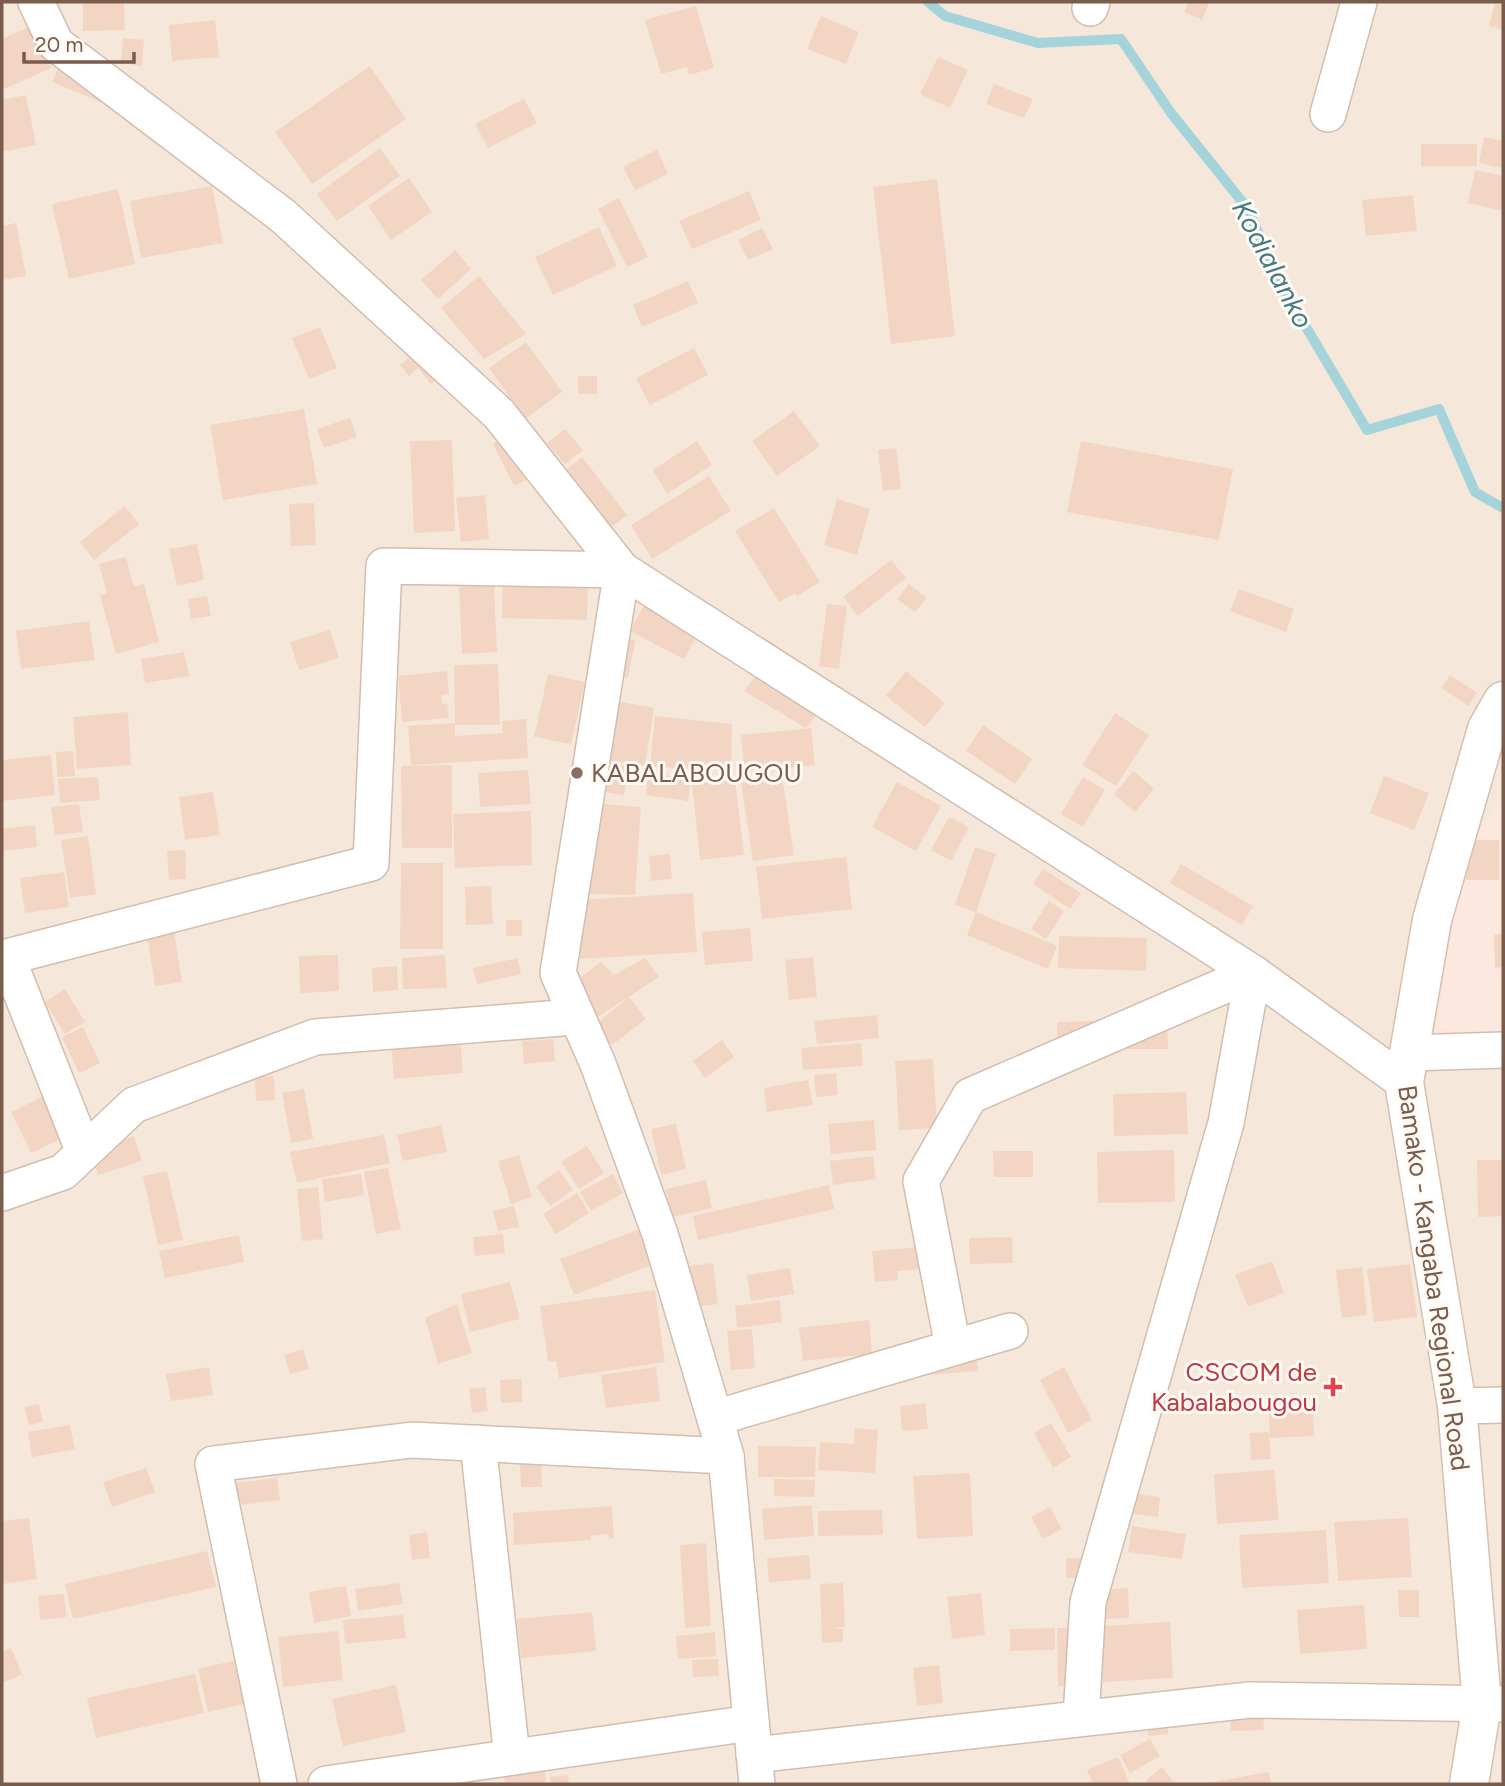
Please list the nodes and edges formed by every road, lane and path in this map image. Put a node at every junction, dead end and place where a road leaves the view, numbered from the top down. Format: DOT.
graph roads {
  1 [pos="36,2"];
  2 [pos="1359,2"];
  3 [pos="1328,114"];
  4 [pos="622,569"];
  5 [pos="1503,701"];
  6 [pos="1253,973"];
  7 [pos="575,1017"];
  8 [pos="1503,1050"];
  9 [pos="1407,1068"];
  10 [pos="84,1152"];
  11 [pos="2,1193"];
  12 [pos="1010,1331"];
  13 [pos="953,1347"];
  14 [pos="1503,1405"];
  15 [pos="1457,1406"];
  16 [pos="715,1418"];
  17 [pos="478,1443"];
  18 [pos="726,1456"];
  19 [pos="1493,1704"];
  20 [pos="1081,1718"];
  21 [pos="754,1754"];
  22 [pos="512,1757"];
  23 [pos="279,1784"];
  24 [pos="326,1784"];
  25 [pos="1469,1784"];
  1 -- 4 [label="street"];
  2 -- 3 [label="street"];
  4 -- 6 [label="street"];
  4 -- 7 [label="street"];
  4 -- 10 [label="street"];
  5 -- 9 [label="street, Bamako - Kangaba Regional Road"];
  6 -- 9 [label="street"];
  6 -- 13 [label="street"];
  6 -- 20 [label="street"];
  7 -- 10 [label="street"];
  7 -- 16 [label="street"];
  8 -- 9 [label="street"];
  9 -- 15 [label="street, Bamako - Kangaba Regional Road"];
  10 -- 11 [label="street"];
  12 -- 13 [label="street"];
  13 -- 16 [label="street"];
  14 -- 15 [label="street"];
  15 -- 19 [label="street, Bamako - Kangaba Regional Road"];
  16 -- 18 [label="street"];
  17 -- 18 [label="street"];
  17 -- 22 [label="street"];
  17 -- 23 [label="street"];
  18 -- 21 [label="street"];
  19 -- 20 [label="street"];
  19 -- 25 [label="street, Bamako - Kangaba Regional Road"];
  20 -- 21 [label="street"];
  21 -- 22 [label="street"];
  22 -- 24 [label="street"];
}
